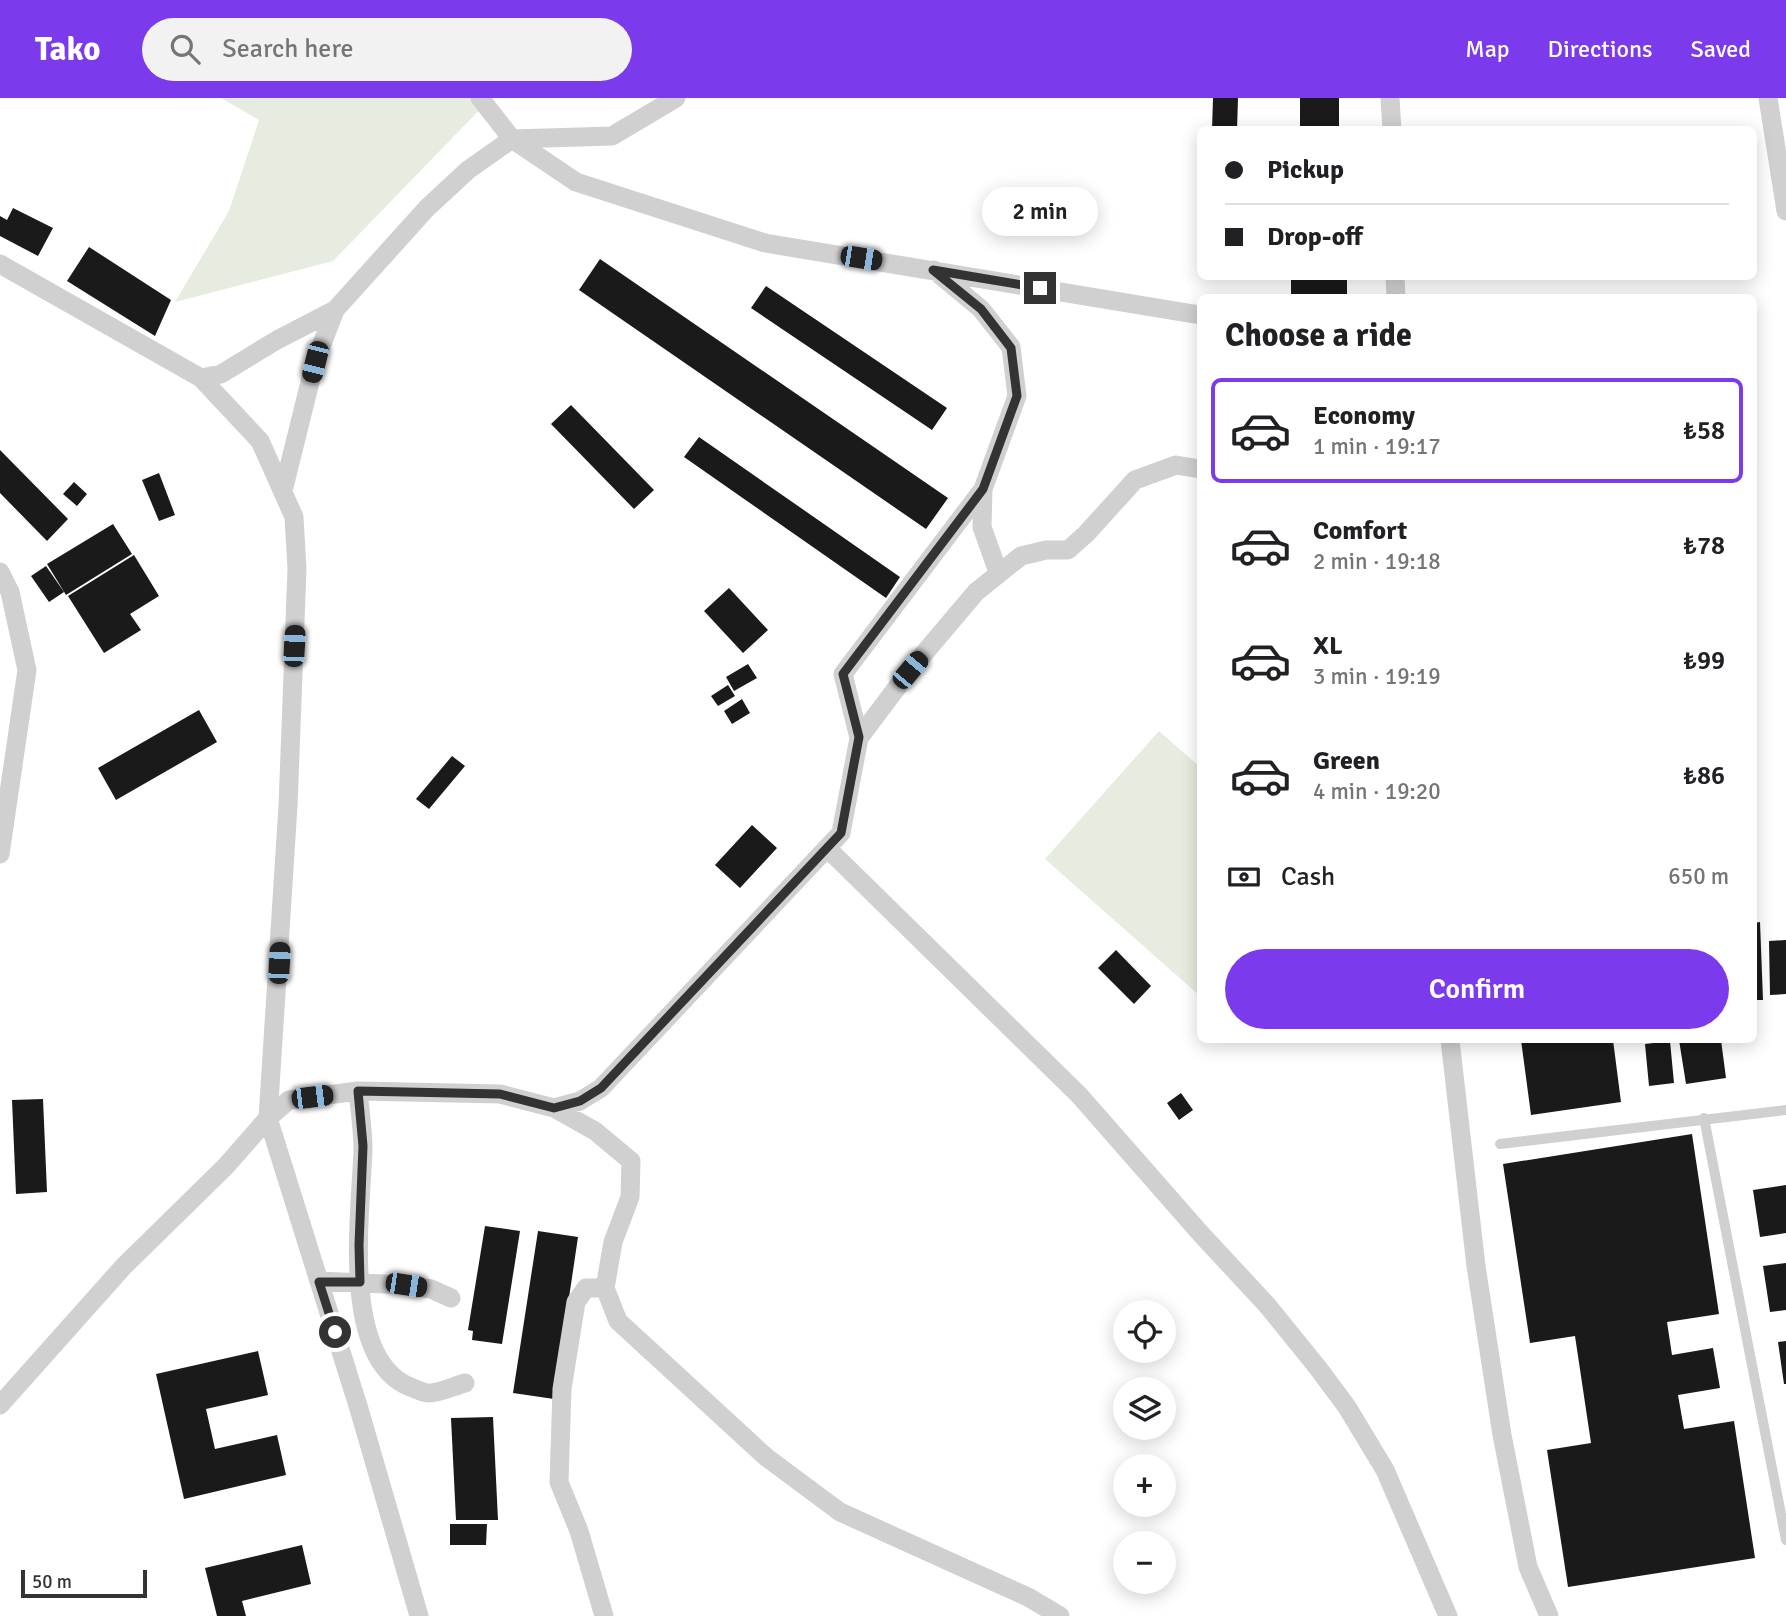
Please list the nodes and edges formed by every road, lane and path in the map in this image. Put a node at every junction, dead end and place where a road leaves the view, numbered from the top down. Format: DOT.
graph roads {
  1 [pos="480,98"];
  2 [pos="676,98"];
  3 [pos="1390,98"];
  4 [pos="1768,98"];
  5 [pos="1392,126"];
  6 [pos="512,139"];
  7 [pos="1786,211"];
  8 [pos="0,264"];
  9 [pos="933,270"];
  10 [pos="335,310"];
  11 [pos="1197,314"];
  12 [pos="201,378"];
  13 [pos="1197,468"];
  14 [pos="983,489"];
  15 [pos="283,491"];
  16 [pos="0,572"];
  17 [pos="998,572"];
  18 [pos="859,737"];
  19 [pos="827,848"];
  20 [pos="0,854"];
  21 [pos="1450,1043"];
  22 [pos="358,1091"];
  23 [pos="554,1108"];
  24 [pos="1786,1110"];
  25 [pos="268,1118"];
  26 [pos="1704,1118"];
  27 [pos="1500,1144"];
  28 [pos="319,1282"];
  29 [pos="360,1282"];
  30 [pos="605,1288"];
  31 [pos="451,1298"];
  32 [pos="465,1383"];
  33 [pos="1,1400"];
  34 [pos="1786,1540"];
  35 [pos="419,1616"];
  36 [pos="604,1616"];
  37 [pos="1060,1616"];
  38 [pos="1448,1616"];
  39 [pos="1549,1616"];
  1 -- 6 [label="street"];
  2 -- 6 [label="street"];
  3 -- 5 [label="street"];
  4 -- 7 [label="street"];
  6 -- 9 [label="street"];
  6 -- 10 [label="street"];
  8 -- 12 [label="street"];
  9 -- 11 [label="street"];
  9 -- 14 [label="street"];
  10 -- 12 [label="street"];
  10 -- 15 [label="street"];
  12 -- 15 [label="street"];
  13 -- 17 [label="street"];
  14 -- 17 [label="street"];
  14 -- 18 [label="street"];
  15 -- 25 [label="street"];
  16 -- 20 [label="street"];
  17 -- 18 [label="street"];
  18 -- 19 [label="street"];
  19 -- 23 [label="street"];
  19 -- 38 [label="street"];
  21 -- 39 [label="street"];
  22 -- 23 [label="street"];
  22 -- 25 [label="street"];
  22 -- 29 [label="street"];
  23 -- 30 [label="street"];
  24 -- 26 [label="lane"];
  25 -- 28 [label="street"];
  25 -- 33 [label="street"];
  26 -- 27 [label="lane"];
  26 -- 34 [label="lane"];
  28 -- 29 [label="street"];
  28 -- 35 [label="street"];
  29 -- 31 [label="street"];
  29 -- 32 [label="street"];
  30 -- 36 [label="street"];
  30 -- 37 [label="street"];
}
